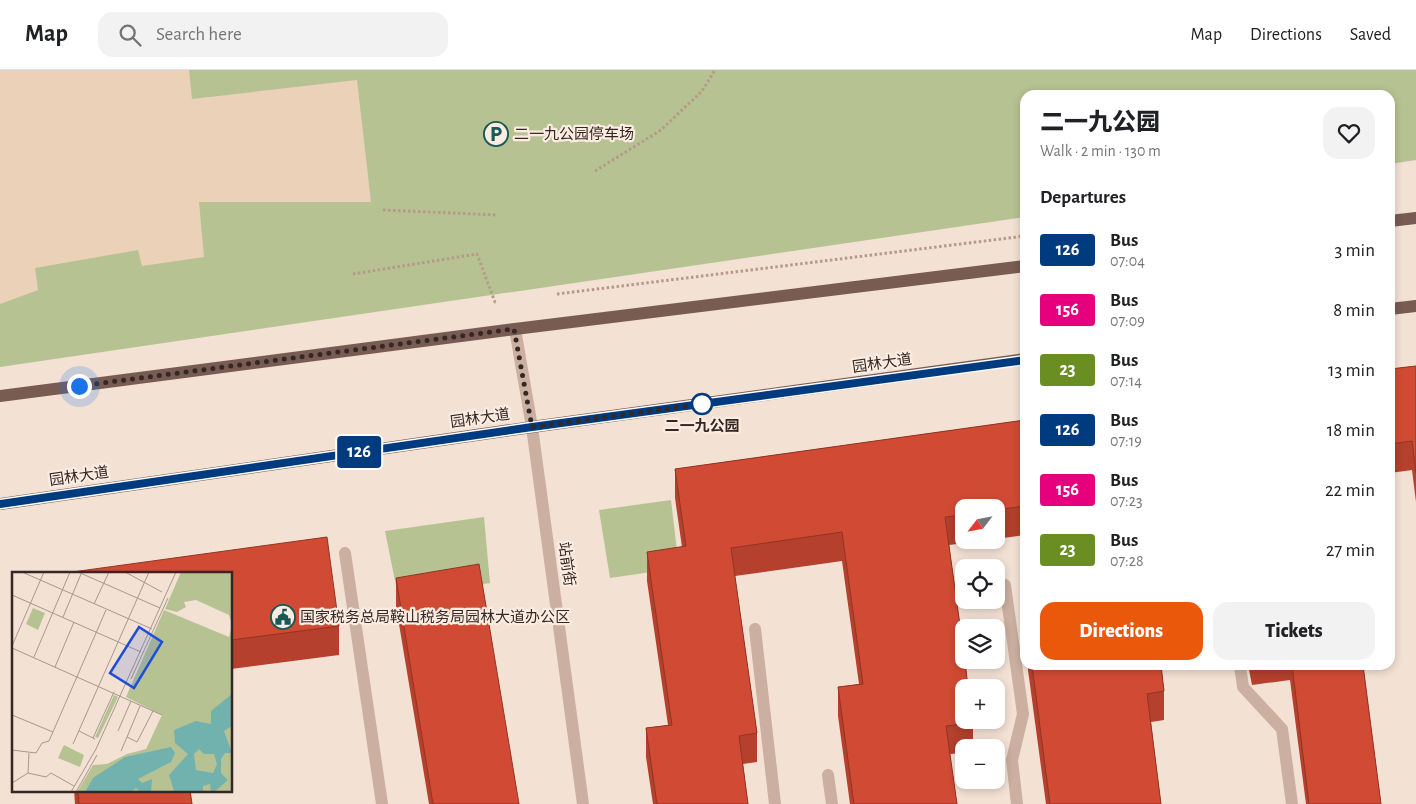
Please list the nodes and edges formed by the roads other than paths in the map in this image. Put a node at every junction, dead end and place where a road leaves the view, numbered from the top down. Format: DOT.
graph roads {
  1 [pos="1416,218"];
  2 [pos="1395,220"];
  3 [pos="1020,267"];
  4 [pos="1416,306"];
  5 [pos="1395,309"];
  6 [pos="514,329"];
  7 [pos="1020,361"];
  8 [pos="0,396"];
  9 [pos="532,427"];
  10 [pos="0,504"];
  11 [pos="344,553"];
  12 [pos="1005,585"];
  13 [pos="755,629"];
  14 [pos="1241,670"];
  15 [pos="828,775"];
  16 [pos="382,804"];
  17 [pos="583,804"];
  18 [pos="776,804"];
  19 [pos="832,804"];
  20 [pos="1017,804"];
  21 [pos="1292,804"];
  1 -- 2 [label="main road"];
  3 -- 6 [label="main road"];
  4 -- 5 [label="main road"];
  6 -- 8 [label="main road"];
  6 -- 9 [label="street, 站前街"];
  7 -- 9 [label="main road, 园林大道"];
  9 -- 10 [label="main road, 园林大道"];
  9 -- 17 [label="street, 站前街"];
  11 -- 16 [label="street"];
  12 -- 20 [label="street"];
  13 -- 18 [label="street"];
  14 -- 21 [label="street"];
  15 -- 19 [label="street"];
}
